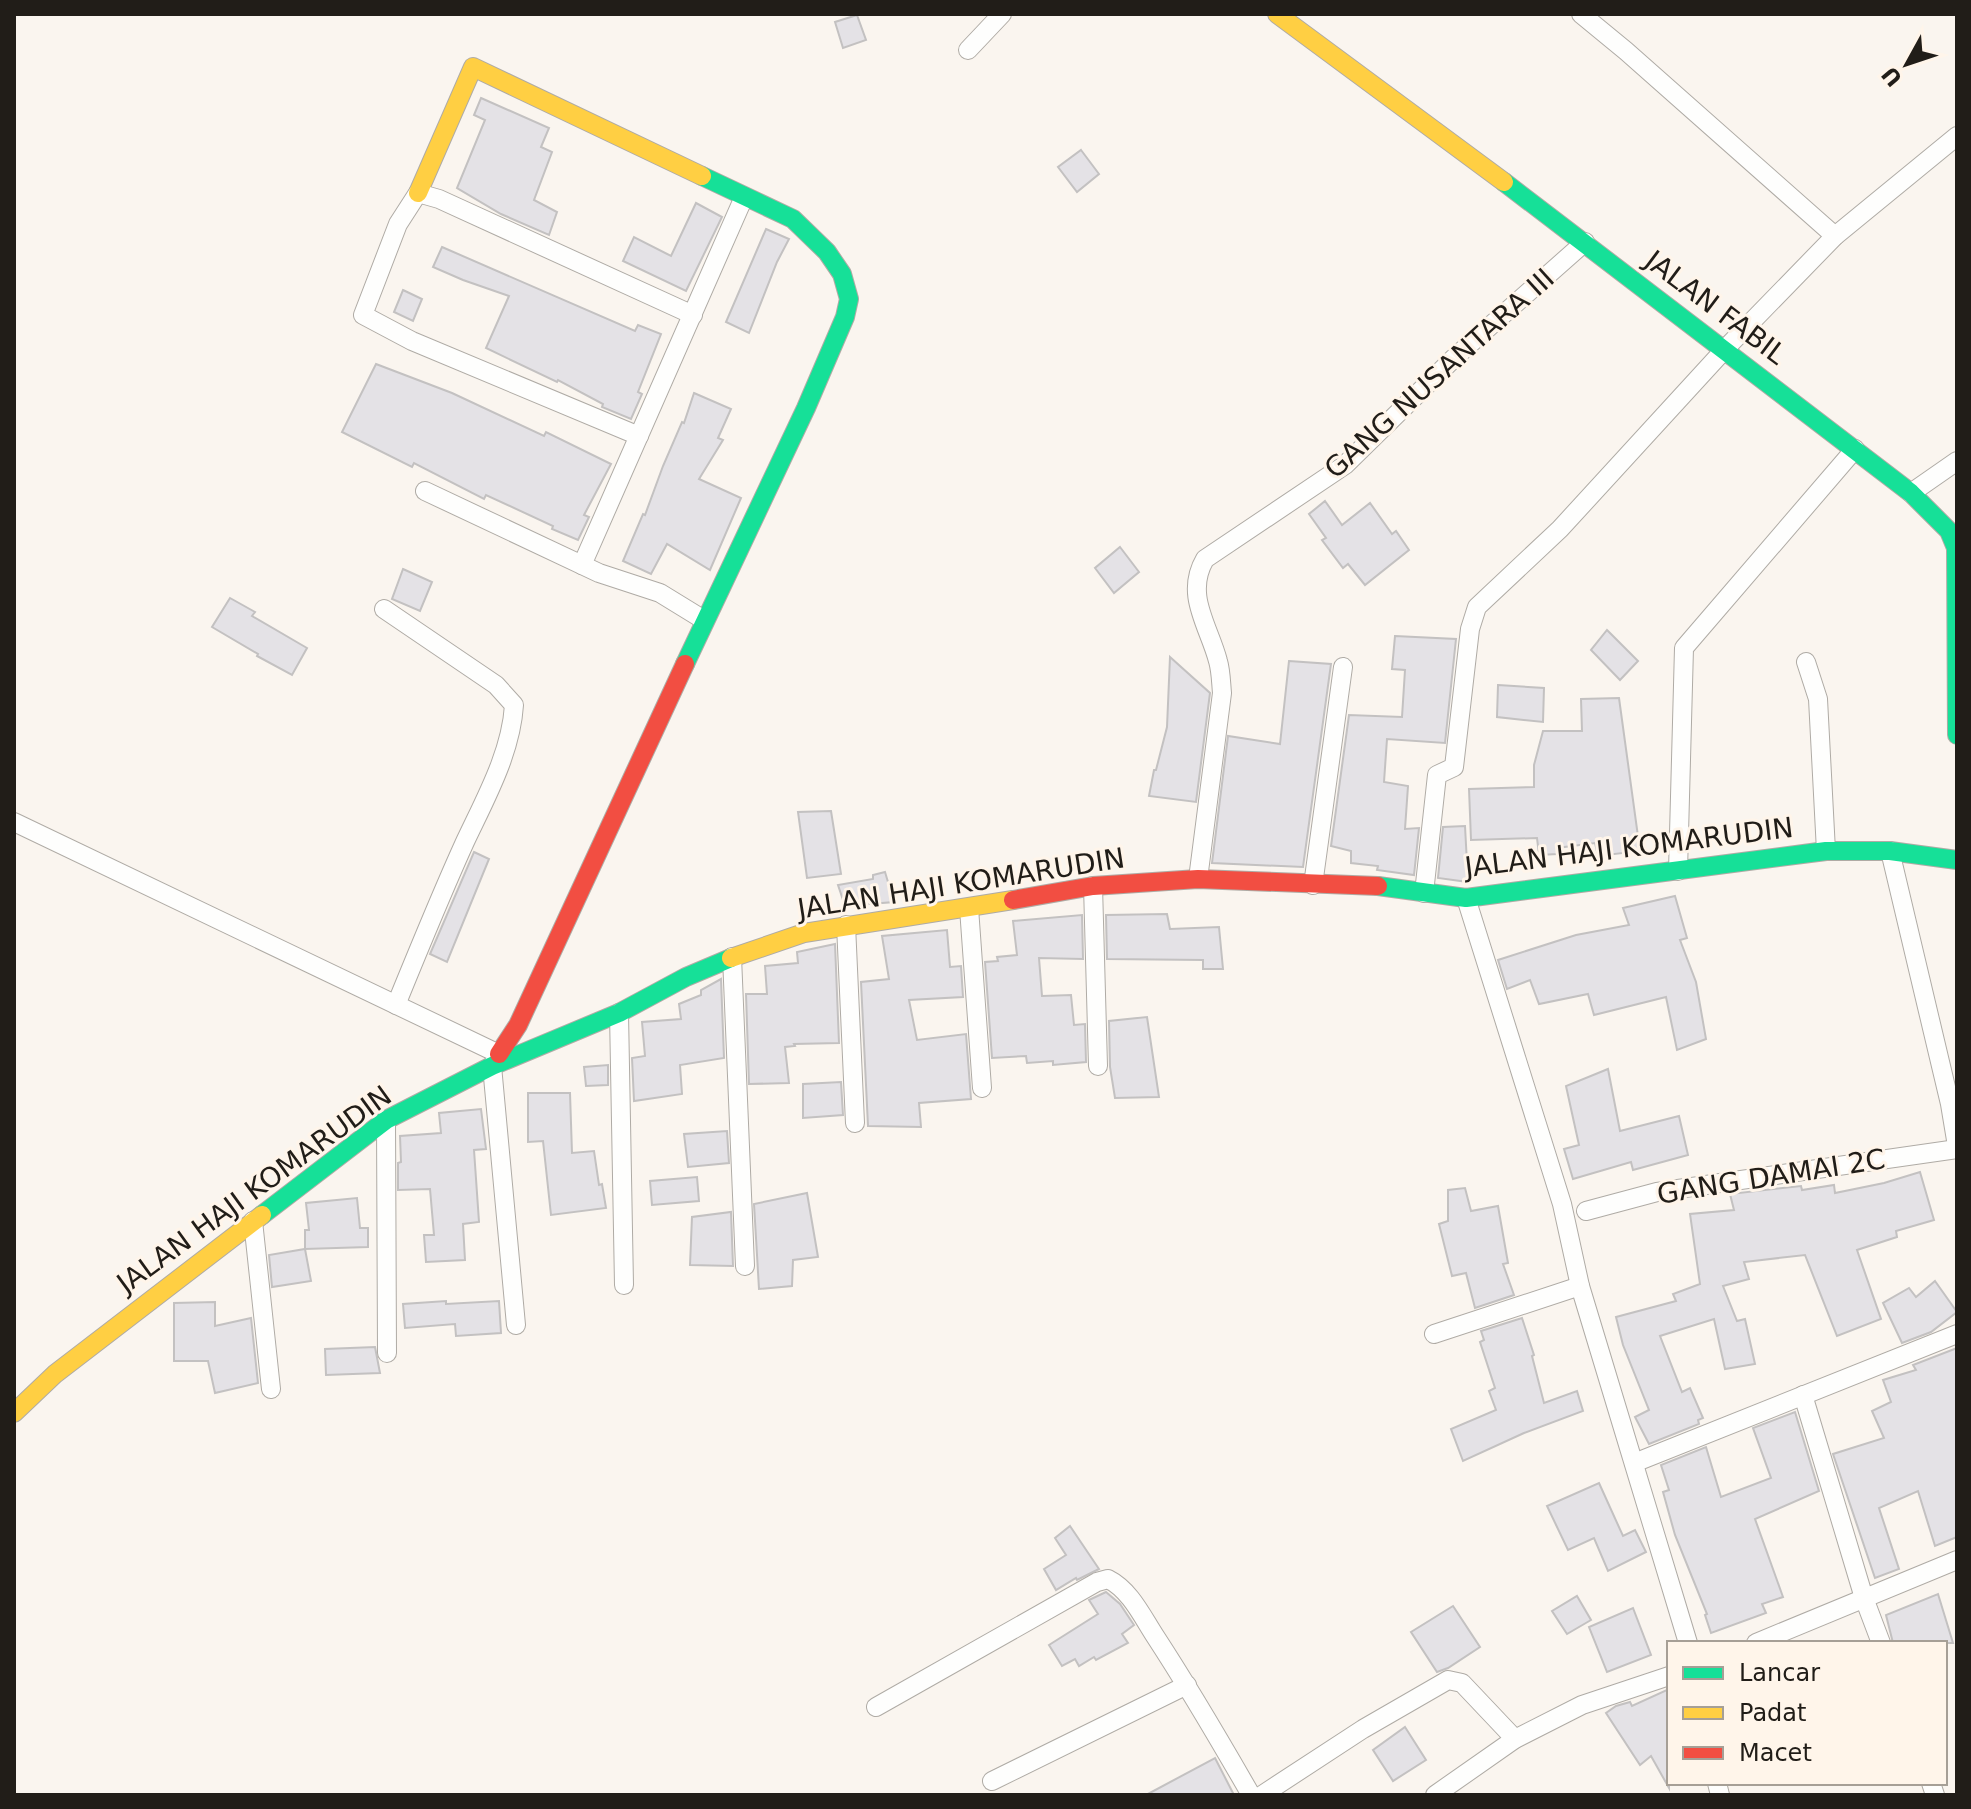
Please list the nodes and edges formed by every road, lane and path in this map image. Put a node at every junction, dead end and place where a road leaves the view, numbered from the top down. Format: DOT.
graph roads {
  1 [pos="1002,14"];
  2 [pos="1277,14"];
  3 [pos="1581,14"];
  4 [pos="968,50"];
  5 [pos="1957,136"];
  6 [pos="418,193"];
  7 [pos="744,197"];
  8 [pos="1835,236"];
  9 [pos="1585,242"];
  10 [pos="693,315"];
  11 [pos="1725,349"];
  12 [pos="639,436"];
  13 [pos="1855,449"];
  14 [pos="1957,461"];
  15 [pos="425,491"];
  16 [pos="1911,493"];
  17 [pos="582,565"];
  18 [pos="384,609"];
  19 [pos="704,620"];
  20 [pos="1806,662"];
  21 [pos="1343,667"];
  22 [pos="1957,735"];
  23 [pos="14,822"];
  24 [pos="1826,851"];
  25 [pos="1890,851"];
  26 [pos="1957,860"];
  27 [pos="1678,871"];
  28 [pos="1198,879"];
  29 [pos="1313,885"];
  30 [pos="1093,886"];
  31 [pos="1424,893"];
  32 [pos="1466,898"];
  33 [pos="969,908"];
  34 [pos="846,925"];
  35 [pos="732,957"];
  36 [pos="396,1005"];
  37 [pos="619,1013"];
  38 [pos="495,1060"];
  39 [pos="1098,1066"];
  40 [pos="982,1088"];
  41 [pos="386,1120"];
  42 [pos="855,1123"];
  43 [pos="1957,1147"];
  44 [pos="1586,1211"];
  45 [pos="253,1221"];
  46 [pos="745,1266"];
  47 [pos="624,1285"];
  48 [pos="1580,1286"];
  49 [pos="516,1325"];
  50 [pos="1434,1334"];
  51 [pos="1957,1334"];
  52 [pos="387,1353"];
  53 [pos="271,1389"];
  54 [pos="1803,1395"];
  55 [pos="14,1413"];
  56 [pos="1634,1463"];
  57 [pos="1957,1560"];
  58 [pos="1864,1598"];
  59 [pos="1687,1641"];
  60 [pos="1761,1641"];
  61 [pos="1880,1641"];
  62 [pos="1667,1677"];
  63 [pos="1187,1685"];
  64 [pos="876,1707"];
  65 [pos="1515,1739"];
  66 [pos="992,1781"];
  67 [pos="1251,1795"];
  68 [pos="1262,1795"];
  69 [pos="1435,1795"];
  1 -- 4 [label="street"];
  2 -- 9 [label="street, JALAN FABIL"];
  3 -- 8 [label="street"];
  5 -- 8 [label="street"];
  6 -- 7 [label="street"];
  6 -- 10 [label="street"];
  6 -- 12 [label="street"];
  7 -- 10 [label="street"];
  7 -- 19 [label="street"];
  8 -- 11 [label="street"];
  9 -- 11 [label="street, JALAN FABIL"];
  9 -- 28 [label="street, GANG NUSANTARA III"];
  10 -- 12 [label="street"];
  11 -- 13 [label="street, JALAN FABIL"];
  11 -- 31 [label="street"];
  12 -- 17 [label="street"];
  13 -- 16 [label="street, JALAN FABIL"];
  13 -- 27 [label="street"];
  14 -- 16 [label="street"];
  15 -- 17 [label="street"];
  16 -- 22 [label="street, JALAN FABIL"];
  17 -- 19 [label="street"];
  18 -- 36 [label="street"];
  19 -- 38 [label="street"];
  20 -- 24 [label="street"];
  21 -- 29 [label="street"];
  23 -- 36 [label="street"];
  24 -- 25 [label="street, JALAN HAJI KOMARUDIN"];
  24 -- 27 [label="street, JALAN HAJI KOMARUDIN"];
  25 -- 26 [label="street, JALAN HAJI KOMARUDIN"];
  25 -- 43 [label="street"];
  27 -- 32 [label="street, JALAN HAJI KOMARUDIN"];
  28 -- 29 [label="street, JALAN HAJI KOMARUDIN"];
  28 -- 30 [label="street, JALAN HAJI KOMARUDIN"];
  29 -- 31 [label="street, JALAN HAJI KOMARUDIN"];
  30 -- 33 [label="street, JALAN HAJI KOMARUDIN"];
  30 -- 39 [label="street"];
  31 -- 32 [label="street, JALAN HAJI KOMARUDIN"];
  32 -- 48 [label="street"];
  33 -- 34 [label="street, JALAN HAJI KOMARUDIN"];
  33 -- 40 [label="street"];
  34 -- 35 [label="street, JALAN HAJI KOMARUDIN"];
  34 -- 42 [label="street"];
  35 -- 37 [label="street, JALAN HAJI KOMARUDIN"];
  35 -- 46 [label="street"];
  36 -- 38 [label="street"];
  37 -- 38 [label="street, JALAN HAJI KOMARUDIN"];
  37 -- 47 [label="street"];
  38 -- 41 [label="street, JALAN HAJI KOMARUDIN"];
  38 -- 49 [label="street"];
  41 -- 45 [label="street, JALAN HAJI KOMARUDIN"];
  41 -- 52 [label="street"];
  43 -- 44 [label="street, GANG DAMAI 2C"];
  45 -- 53 [label="street"];
  45 -- 55 [label="street, JALAN HAJI KOMARUDIN"];
  48 -- 50 [label="street"];
  48 -- 56 [label="street"];
  51 -- 54 [label="street"];
  54 -- 56 [label="street"];
  54 -- 58 [label="street"];
  56 -- 59 [label="street"];
  57 -- 58 [label="street"];
  58 -- 60 [label="street"];
  58 -- 61 [label="street"];
  62 -- 65 [label="street"];
  63 -- 64 [label="street"];
  63 -- 66 [label="street"];
  63 -- 67 [label="street"];
  65 -- 68 [label="street"];
  65 -- 69 [label="street"];
}
